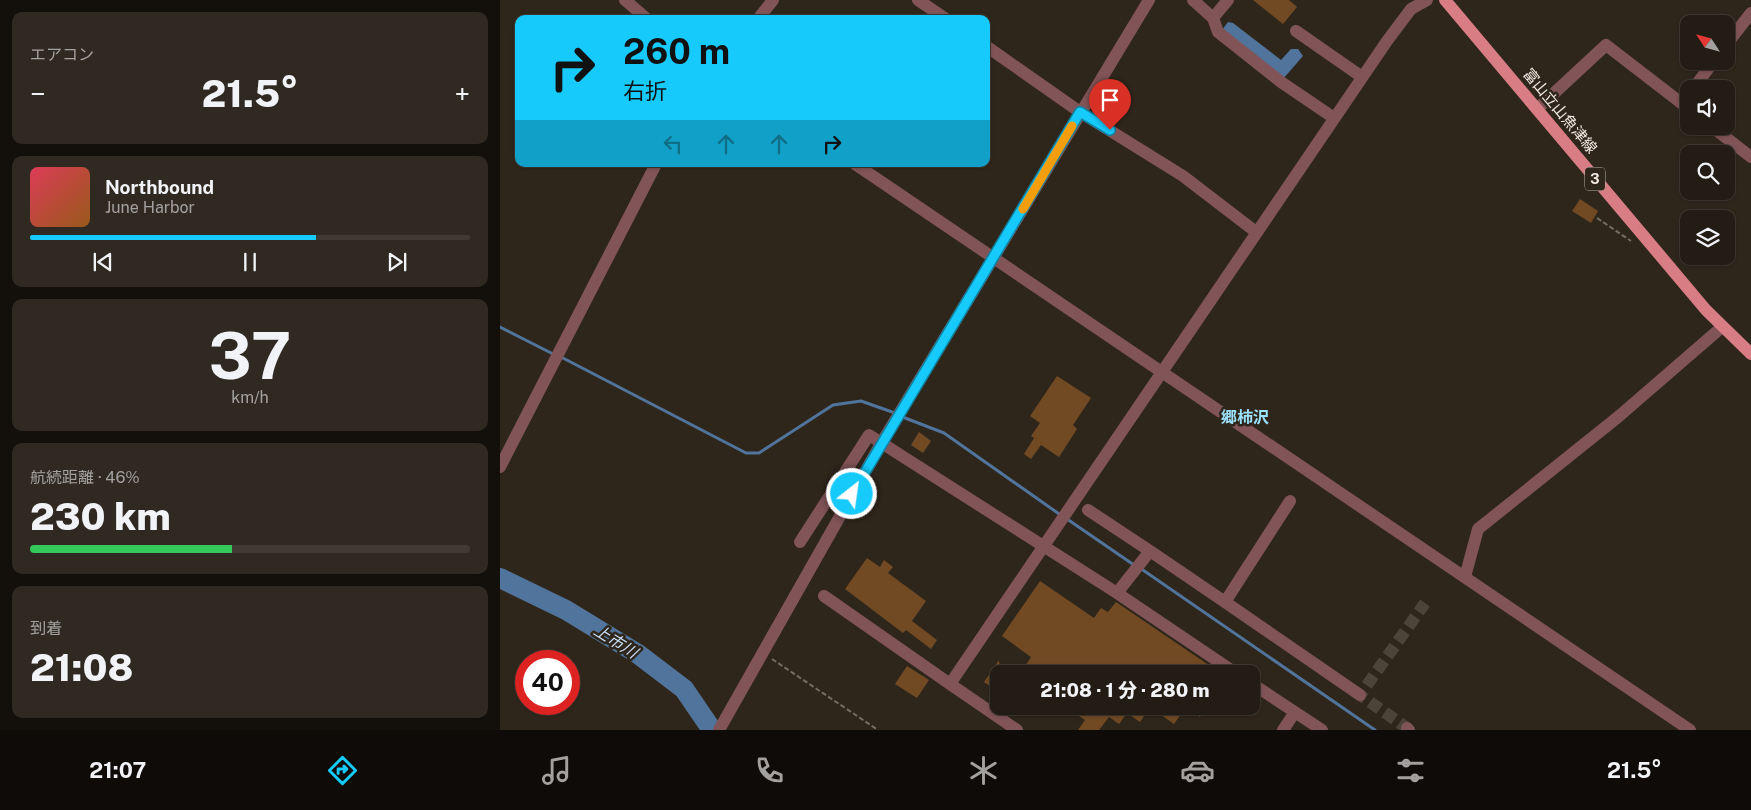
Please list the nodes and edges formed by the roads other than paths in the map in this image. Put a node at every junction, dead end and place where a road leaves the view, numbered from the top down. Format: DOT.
graph roads {
  1 [pos="624,0"];
  2 [pos="773,0"];
  3 [pos="918,0"];
  4 [pos="1150,0"];
  5 [pos="1193,0"];
  6 [pos="1228,0"];
  7 [pos="1427,0"];
  8 [pos="1445,0"];
  9 [pos="1751,13"];
  10 [pos="642,15"];
  11 [pos="761,15"];
  12 [pos="940,15"];
  13 [pos="1213,18"];
  14 [pos="1296,31"];
  15 [pos="1735,33"];
  16 [pos="990,49"];
  17 [pos="1362,77"];
  18 [pos="1680,98"];
  19 [pos="1537,109"];
  20 [pos="1080,112"];
  21 [pos="1334,118"];
  22 [pos="1723,135"];
  23 [pos="1751,157"];
  24 [pos="654,167"];
  25 [pos="859,167"];
  26 [pos="1256,232"];
  27 [pos="995,258"];
  28 [pos="1722,327"];
  29 [pos="1751,354"];
  30 [pos="1161,372"];
  31 [pos="882,442"];
  32 [pos="500,467"];
  33 [pos="1290,501"];
  34 [pos="1088,510"];
  35 [pos="800,542"];
  36 [pos="1044,546"];
  37 [pos="1150,551"];
  38 [pos="1465,576"];
  39 [pos="1116,593"];
  40 [pos="824,596"];
  41 [pos="1225,602"];
  42 [pos="1224,665"];
  43 [pos="950,684"];
  44 [pos="1260,689"];
  45 [pos="1360,695"];
  46 [pos="1295,712"];
  47 [pos="719,730"];
  48 [pos="1018,730"];
  49 [pos="1283,730"];
  50 [pos="1322,730"];
  51 [pos="1690,730"];
  1 -- 10 [label="street"];
  2 -- 11 [label="street"];
  3 -- 12 [label="street"];
  4 -- 20 [label="street"];
  5 -- 13 [label="street"];
  6 -- 13 [label="street"];
  7 -- 17 [label="street"];
  8 -- 19 [label="main road, 富山立山魚津線 / 3"];
  9 -- 15 [label="street"];
  13 -- 21 [label="street"];
  14 -- 17 [label="street"];
  16 -- 20 [label="street"];
  17 -- 21 [label="street"];
  18 -- 19 [label="street"];
  19 -- 28 [label="main road, 富山立山魚津線 / 3"];
  20 -- 26 [label="street"];
  20 -- 27 [label="street"];
  21 -- 26 [label="street"];
  22 -- 23 [label="street"];
  24 -- 32 [label="street"];
  25 -- 27 [label="street"];
  26 -- 30 [label="street"];
  27 -- 30 [label="street"];
  27 -- 31 [label="street"];
  28 -- 29 [label="main road, 富山立山魚津線 / 3"];
  28 -- 38 [label="street"];
  30 -- 36 [label="street"];
  30 -- 38 [label="street"];
  31 -- 35 [label="street"];
  31 -- 36 [label="street"];
  31 -- 47 [label="street"];
  33 -- 41 [label="street"];
  34 -- 37 [label="street"];
  36 -- 39 [label="street"];
  36 -- 43 [label="street"];
  37 -- 39 [label="street"];
  37 -- 41 [label="street"];
  38 -- 51 [label="street"];
  39 -- 42 [label="street"];
  40 -- 43 [label="street"];
  41 -- 45 [label="street"];
  43 -- 48 [label="street"];
  44 -- 46 [label="street"];
  46 -- 49 [label="street"];
  46 -- 50 [label="street"];
}
